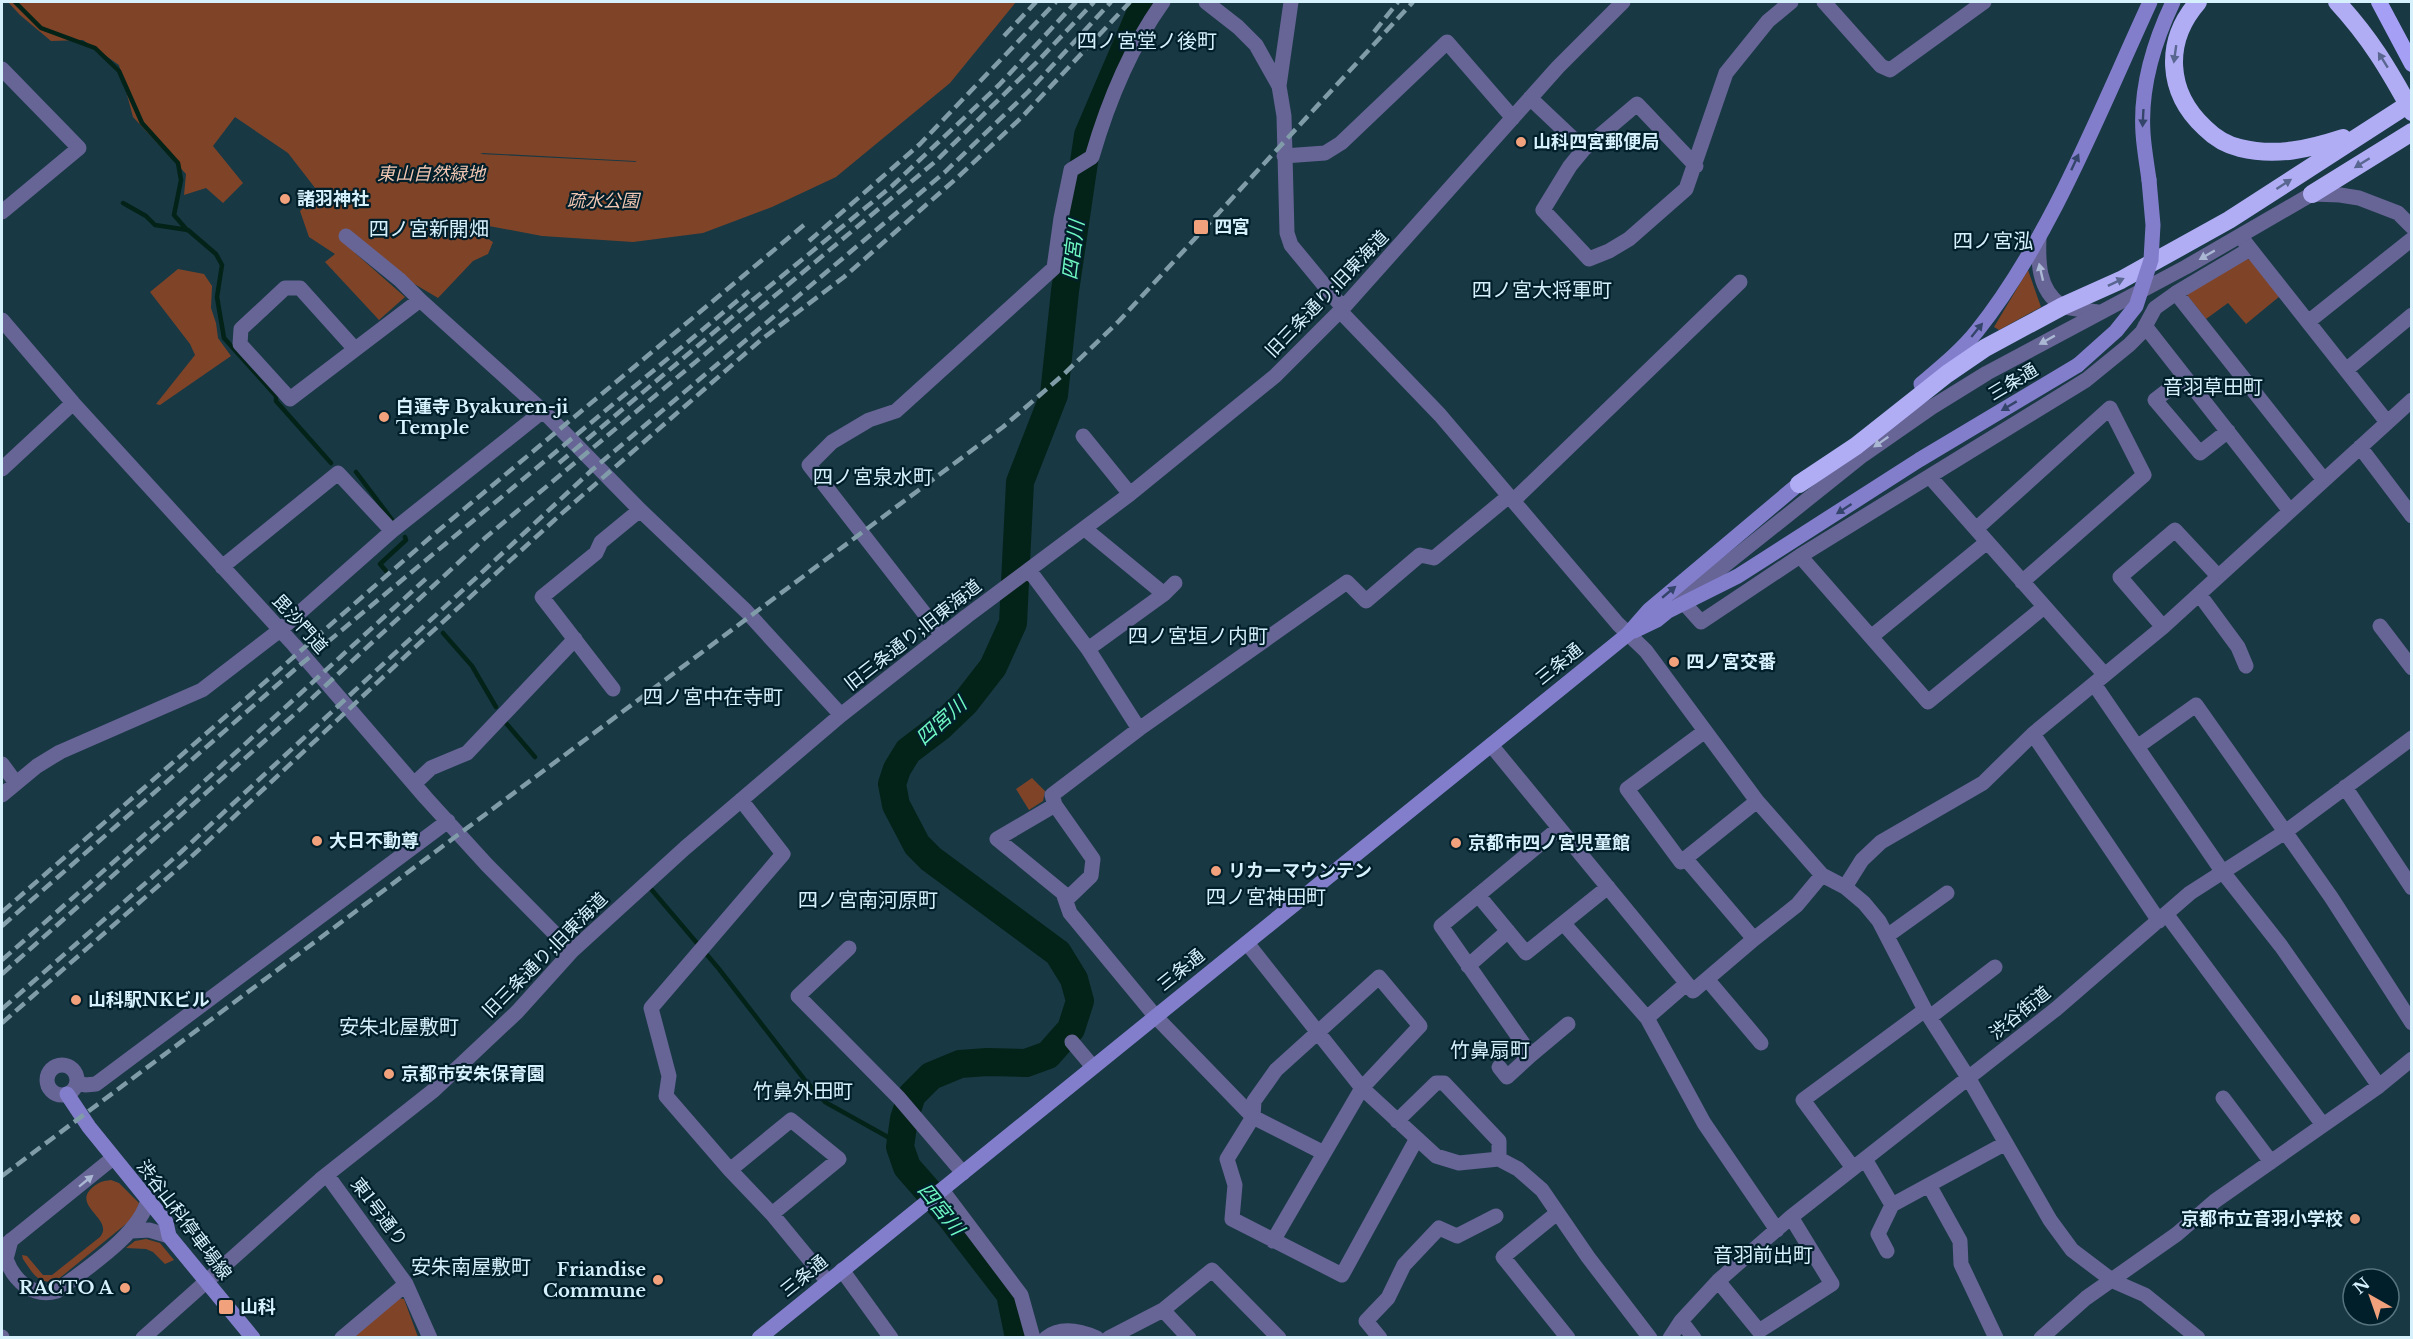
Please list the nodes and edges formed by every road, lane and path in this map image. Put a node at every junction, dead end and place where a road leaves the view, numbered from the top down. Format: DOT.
graph roads {
  1 [pos="1162,2"];
  2 [pos="1206,2"];
  3 [pos="1291,2"];
  4 [pos="1623,2"];
  5 [pos="1791,2"];
  6 [pos="1824,2"];
  7 [pos="1984,2"];
  8 [pos="2150,2"];
  9 [pos="2174,2"];
  10 [pos="2198,2"];
  11 [pos="2337,2"];
  12 [pos="2379,2"];
  13 [pos="2412,64"];
  14 [pos="2,69"];
  15 [pos="1279,87"];
  16 [pos="1530,98"];
  17 [pos="2406,110"];
  18 [pos="1513,118"];
  19 [pos="2364,132"];
  20 [pos="2412,132"];
  21 [pos="1584,149"];
  22 [pos="1284,156"];
  23 [pos="1695,166"];
  24 [pos="2312,194"];
  25 [pos="2,212"];
  26 [pos="2405,214"];
  27 [pos="2412,227"];
  28 [pos="346,236"];
  29 [pos="2240,236"];
  30 [pos="2039,237"];
  31 [pos="2412,239"];
  32 [pos="2250,249"];
  33 [pos="1740,282"];
  34 [pos="2176,293"];
  35 [pos="420,300"];
  36 [pos="2063,306"];
  37 [pos="1342,310"];
  38 [pos="2098,312"];
  39 [pos="2412,315"];
  40 [pos="2,320"];
  41 [pos="2308,322"];
  42 [pos="2145,326"];
  43 [pos="354,348"];
  44 [pos="2346,370"];
  45 [pos="2185,377"];
  46 [pos="2412,400"];
  47 [pos="73,404"];
  48 [pos="543,411"];
  49 [pos="1894,411"];
  50 [pos="2387,422"];
  51 [pos="2228,431"];
  52 [pos="1083,436"];
  53 [pos="2360,447"];
  54 [pos="2,469"];
  55 [pos="1930,477"];
  56 [pos="2324,480"];
  57 [pos="1799,484"];
  58 [pos="1130,494"];
  59 [pos="1511,498"];
  60 [pos="640,510"];
  61 [pos="2290,511"];
  62 [pos="2412,516"];
  63 [pos="1085,529"];
  64 [pos="1976,529"];
  65 [pos="392,531"];
  66 [pos="1987,542"];
  67 [pos="1800,556"];
  68 [pos="222,567"];
  69 [pos="1026,572"];
  70 [pos="2218,576"];
  71 [pos="2022,582"];
  72 [pos="2199,594"];
  73 [pos="1684,603"];
  74 [pos="2044,607"];
  75 [pos="1668,611"];
  76 [pos="2380,626"];
  77 [pos="2163,627"];
  78 [pos="280,630"];
  79 [pos="1628,634"];
  80 [pos="942,636"];
  81 [pos="1871,637"];
  82 [pos="575,639"];
  83 [pos="1088,650"];
  84 [pos="2246,666"];
  85 [pos="2412,668"];
  86 [pos="2099,680"];
  87 [pos="614,689"];
  88 [pos="841,716"];
  89 [pos="1139,729"];
  90 [pos="1705,730"];
  91 [pos="2033,734"];
  92 [pos="2412,738"];
  93 [pos="1491,745"];
  94 [pos="2137,747"];
  95 [pos="2,764"];
  96 [pos="16,783"];
  97 [pos="414,784"];
  98 [pos="2345,788"];
  99 [pos="2,795"];
  100 [pos="741,800"];
  101 [pos="1757,801"];
  102 [pos="1055,805"];
  103 [pos="448,821"];
  104 [pos="1558,829"];
  105 [pos="2285,832"];
  106 [pos="1685,858"];
  107 [pos="2222,871"];
  108 [pos="1822,874"];
  109 [pos="1608,887"];
  110 [pos="1845,887"];
  111 [pos="2412,888"];
  112 [pos="1947,893"];
  113 [pos="1478,895"];
  114 [pos="1066,900"];
  115 [pos="2163,918"];
  116 [pos="1564,924"];
  117 [pos="1508,930"];
  118 [pos="1887,936"];
  119 [pos="1754,939"];
  120 [pos="1246,943"];
  121 [pos="849,948"];
  122 [pos="572,951"];
  123 [pos="1468,966"];
  124 [pos="1995,968"];
  125 [pos="1707,979"];
  126 [pos="1686,984"];
  127 [pos="1927,1014"];
  128 [pos="1156,1017"];
  129 [pos="1647,1018"];
  130 [pos="1568,1023"];
  131 [pos="2412,1023"];
  132 [pos="1319,1033"];
  133 [pos="1072,1042"];
  134 [pos="1761,1043"];
  135 [pos="1531,1055"];
  136 [pos="2412,1059"];
  137 [pos="1093,1067"];
  138 [pos="1499,1067"];
  139 [pos="1969,1079"];
  140 [pos="2379,1086"];
  141 [pos="72,1088"];
  142 [pos="1362,1088"];
  143 [pos="2223,1098"];
  144 [pos="1253,1117"];
  145 [pos="1397,1121"];
  146 [pos="2323,1125"];
  147 [pos="1416,1140"];
  148 [pos="2006,1143"];
  149 [pos="1324,1153"];
  150 [pos="113,1158"];
  151 [pos="1499,1159"];
  152 [pos="1865,1159"];
  153 [pos="2271,1162"];
  154 [pos="1853,1168"];
  155 [pos="730,1170"];
  156 [pos="963,1173"];
  157 [pos="327,1175"];
  158 [pos="1929,1185"];
  159 [pos="941,1191"];
  160 [pos="148,1199"];
  161 [pos="1892,1205"];
  162 [pos="1557,1213"];
  163 [pos="772,1215"];
  164 [pos="1496,1216"];
  165 [pos="1791,1217"];
  166 [pos="1777,1230"];
  167 [pos="132,1231"];
  168 [pos="169,1236"];
  169 [pos="1273,1241"];
  170 [pos="6,1244"];
  171 [pos="1887,1251"];
  172 [pos="842,1270"];
  173 [pos="1718,1281"];
  174 [pos="2113,1281"];
  175 [pos="205,1282"];
  176 [pos="828,1282"];
  177 [pos="406,1284"];
  178 [pos="1163,1310"];
  179 [pos="1681,1321"];
  180 [pos="1761,1334"];
  181 [pos="143,1338"];
  182 [pos="253,1338"];
  183 [pos="342,1338"];
  184 [pos="430,1338"];
  185 [pos="759,1338"];
  186 [pos="891,1338"];
  187 [pos="1033,1338"];
  188 [pos="1046,1338"];
  189 [pos="1097,1338"];
  190 [pos="1109,1338"];
  191 [pos="1189,1338"];
  192 [pos="1279,1338"];
  193 [pos="1380,1338"];
  194 [pos="1568,1338"];
  195 [pos="1650,1338"];
  196 [pos="1670,1338"];
  197 [pos="1694,1338"];
  198 [pos="1996,1338"];
  199 [pos="2041,1338"];
  200 [pos="2198,1338"];
  1 -- 80 [label="street"];
  2 -- 15 [label="street"];
  3 -- 15 [label="street"];
  4 -- 16 [label="street, 旧三条通り;旧東海道"];
  5 -- 23 [label="street"];
  6 -- 7 [label="street"];
  30 -- 8 [label="main road, one-way"];
  9 -- 73 [label="main road, 三条通, one-way, bridge"];
  10 -- 19 [label="highway, one-way"];
  17 -- 11 [label="highway, one-way"];
  12 -- 13 [label="highway"];
  14 -- 25 [label="street"];
  15 -- 22 [label="street"];
  16 -- 18 [label="street, 旧三条通り;旧東海道"];
  16 -- 21 [label="street"];
  17 -- 19 [label="highway"];
  18 -- 22 [label="street"];
  18 -- 37 [label="street, 旧三条通り;旧東海道"];
  36 -- 19 [label="highway, one-way"];
  20 -- 24 [label="highway, one-way"];
  21 -- 23 [label="street"];
  21 -- 23 [label="street"];
  22 -- 37 [label="street"];
  24 -- 26 [label="street"];
  24 -- 29 [label="street"];
  26 -- 27 [label="street"];
  28 -- 35 [label="street"];
  29 -- 32 [label="street"];
  29 -- 38 [label="street, one-way"];
  36 -- 30 [label="street, one-way"];
  49 -- 30 [label="main road, one-way"];
  31 -- 41 [label="street"];
  32 -- 34 [label="street"];
  32 -- 41 [label="street"];
  33 -- 59 [label="street"];
  34 -- 42 [label="street"];
  34 -- 56 [label="street"];
  35 -- 43 [label="street"];
  35 -- 48 [label="street"];
  36 -- 38 [label="street"];
  36 -- 49 [label="highway"];
  37 -- 58 [label="street, 旧三条通り;旧東海道"];
  37 -- 59 [label="street"];
  38 -- 75 [label="street, one-way"];
  39 -- 44 [label="street"];
  40 -- 47 [label="street, 毘沙門道"];
  41 -- 44 [label="street"];
  42 -- 45 [label="street"];
  42 -- 55 [label="street"];
  43 -- 43 [label="street"];
  44 -- 50 [label="street"];
  45 -- 51 [label="street"];
  45 -- 51 [label="street"];
  46 -- 50 [label="street"];
  47 -- 54 [label="street"];
  47 -- 68 [label="street, 毘沙門道"];
  48 -- 60 [label="street"];
  48 -- 65 [label="street"];
  49 -- 57 [label="highway"];
  50 -- 53 [label="street"];
  51 -- 61 [label="street"];
  52 -- 58 [label="street"];
  53 -- 56 [label="street"];
  53 -- 62 [label="street"];
  55 -- 64 [label="street"];
  55 -- 67 [label="street"];
  56 -- 61 [label="street"];
  79 -- 57 [label="main road, 三条通, one-way"];
  58 -- 63 [label="street, 旧三条通り;旧東海道"];
  59 -- 79 [label="street"];
  59 -- 89 [label="street"];
  60 -- 82 [label="street"];
  60 -- 88 [label="street"];
  61 -- 70 [label="street"];
  63 -- 69 [label="street, 旧三条通り;旧東海道"];
  63 -- 83 [label="street"];
  64 -- 66 [label="street"];
  64 -- 71 [label="street"];
  65 -- 68 [label="street"];
  65 -- 78 [label="street"];
  66 -- 71 [label="street"];
  66 -- 81 [label="street"];
  67 -- 73 [label="street"];
  67 -- 81 [label="street"];
  68 -- 78 [label="street, 毘沙門道"];
  69 -- 80 [label="street, 旧三条通り;旧東海道"];
  69 -- 83 [label="street"];
  70 -- 72 [label="street"];
  70 -- 77 [label="street"];
  71 -- 74 [label="street"];
  72 -- 77 [label="street"];
  72 -- 84 [label="street"];
  73 -- 75 [label="main road, 三条通"];
  74 -- 81 [label="street"];
  74 -- 86 [label="street"];
  75 -- 79 [label="main road, 三条通"];
  76 -- 85 [label="street"];
  77 -- 86 [label="street"];
  78 -- 96 [label="street"];
  78 -- 97 [label="street, 毘沙門道"];
  79 -- 90 [label="street"];
  79 -- 93 [label="main road, 三条通"];
  80 -- 88 [label="street, 旧三条通り;旧東海道"];
  82 -- 87 [label="street"];
  82 -- 97 [label="street"];
  83 -- 89 [label="street"];
  86 -- 91 [label="street"];
  86 -- 94 [label="street"];
  88 -- 100 [label="street, 旧三条通り;旧東海道"];
  89 -- 102 [label="street"];
  90 -- 101 [label="street"];
  90 -- 106 [label="street"];
  91 -- 110 [label="street"];
  91 -- 115 [label="street"];
  92 -- 98 [label="street, 渋谷街道"];
  93 -- 104 [label="street"];
  93 -- 120 [label="main road, 三条通"];
  94 -- 105 [label="street"];
  94 -- 107 [label="street"];
  95 -- 96 [label="street"];
  96 -- 99 [label="street"];
  97 -- 103 [label="street, 毘沙門道"];
  98 -- 105 [label="street, 渋谷街道"];
  98 -- 111 [label="street"];
  100 -- 122 [label="street, 旧三条通り;旧東海道"];
  100 -- 155 [label="street"];
  101 -- 106 [label="street"];
  101 -- 108 [label="street"];
  102 -- 114 [label="street"];
  102 -- 114 [label="street"];
  103 -- 122 [label="street, 毘沙門道"];
  103 -- 141 [label="street"];
  104 -- 109 [label="street"];
  104 -- 113 [label="street"];
  105 -- 107 [label="street, 渋谷街道"];
  105 -- 131 [label="street"];
  106 -- 119 [label="street"];
  107 -- 115 [label="street, 渋谷街道"];
  107 -- 140 [label="street"];
  108 -- 110 [label="street"];
  108 -- 119 [label="street"];
  109 -- 116 [label="street"];
  109 -- 126 [label="street"];
  110 -- 118 [label="street"];
  112 -- 118 [label="street"];
  113 -- 117 [label="street"];
  113 -- 123 [label="street"];
  114 -- 128 [label="street"];
  115 -- 139 [label="street, 渋谷街道"];
  115 -- 146 [label="street"];
  116 -- 117 [label="street"];
  116 -- 129 [label="street"];
  117 -- 123 [label="street"];
  118 -- 127 [label="street"];
  119 -- 125 [label="street"];
  120 -- 128 [label="main road, 三条通"];
  120 -- 132 [label="street"];
  121 -- 156 [label="street"];
  122 -- 157 [label="street, 旧三条通り;旧東海道"];
  123 -- 135 [label="street"];
  124 -- 127 [label="street"];
  125 -- 126 [label="street"];
  125 -- 134 [label="street"];
  126 -- 129 [label="street"];
  127 -- 139 [label="street"];
  127 -- 154 [label="street"];
  128 -- 137 [label="main road, 三条通"];
  128 -- 144 [label="street"];
  129 -- 166 [label="street"];
  130 -- 135 [label="street"];
  132 -- 142 [label="street"];
  132 -- 142 [label="street"];
  132 -- 144 [label="street"];
  133 -- 137 [label="street"];
  135 -- 138 [label="street"];
  136 -- 140 [label="street"];
  137 -- 156 [label="main road, 三条通"];
  139 -- 148 [label="street"];
  139 -- 152 [label="street, 渋谷街道"];
  140 -- 146 [label="street"];
  141 -- 150 [label="main road, 渋谷山科停車場線"];
  142 -- 145 [label="street"];
  142 -- 149 [label="street"];
  143 -- 153 [label="street"];
  144 -- 149 [label="street"];
  144 -- 169 [label="street"];
  145 -- 147 [label="street"];
  145 -- 151 [label="street"];
  146 -- 153 [label="street"];
  147 -- 151 [label="street"];
  147 -- 169 [label="street"];
  148 -- 158 [label="street"];
  148 -- 174 [label="street"];
  149 -- 169 [label="street"];
  150 -- 160 [label="main road, 渋谷山科停車場線"];
  170 -- 150 [label="street, one-way"];
  151 -- 162 [label="street"];
  152 -- 154 [label="street, 渋谷街道"];
  152 -- 161 [label="street"];
  153 -- 174 [label="street"];
  154 -- 165 [label="street, 渋谷街道"];
  155 -- 163 [label="street"];
  155 -- 163 [label="street"];
  156 -- 159 [label="main road, 三条通"];
  157 -- 175 [label="street, 旧三条通り;旧東海道"];
  157 -- 177 [label="street, 東1号通り"];
  158 -- 161 [label="street"];
  158 -- 198 [label="street"];
  159 -- 172 [label="main road, 三条通"];
  159 -- 187 [label="street"];
  160 -- 167 [label="street"];
  160 -- 168 [label="main road, 渋谷山科停車場線"];
  161 -- 171 [label="street"];
  162 -- 194 [label="street"];
  162 -- 195 [label="street"];
  163 -- 176 [label="street"];
  164 -- 193 [label="street"];
  165 -- 166 [label="street, 渋谷街道"];
  165 -- 180 [label="street"];
  166 -- 173 [label="street, 渋谷街道"];
  167 -- 168 [label="street"];
  167 -- 170 [label="street"];
  168 -- 175 [label="main road, 渋谷山科停車場線"];
  172 -- 176 [label="main road, 三条通"];
  172 -- 186 [label="street"];
  173 -- 179 [label="street, 渋谷街道"];
  173 -- 180 [label="street"];
  174 -- 199 [label="street"];
  174 -- 200 [label="street"];
  175 -- 181 [label="street, 旧三条通り;旧東海道"];
  175 -- 182 [label="main road, 渋谷山科停車場線"];
  176 -- 185 [label="main road, 三条通"];
  177 -- 183 [label="street"];
  177 -- 184 [label="street, 東1号通り"];
  178 -- 190 [label="street"];
  178 -- 191 [label="street"];
  178 -- 192 [label="street"];
  179 -- 196 [label="street, 渋谷街道"];
  179 -- 197 [label="street"];
  188 -- 189 [label="street"];
}
